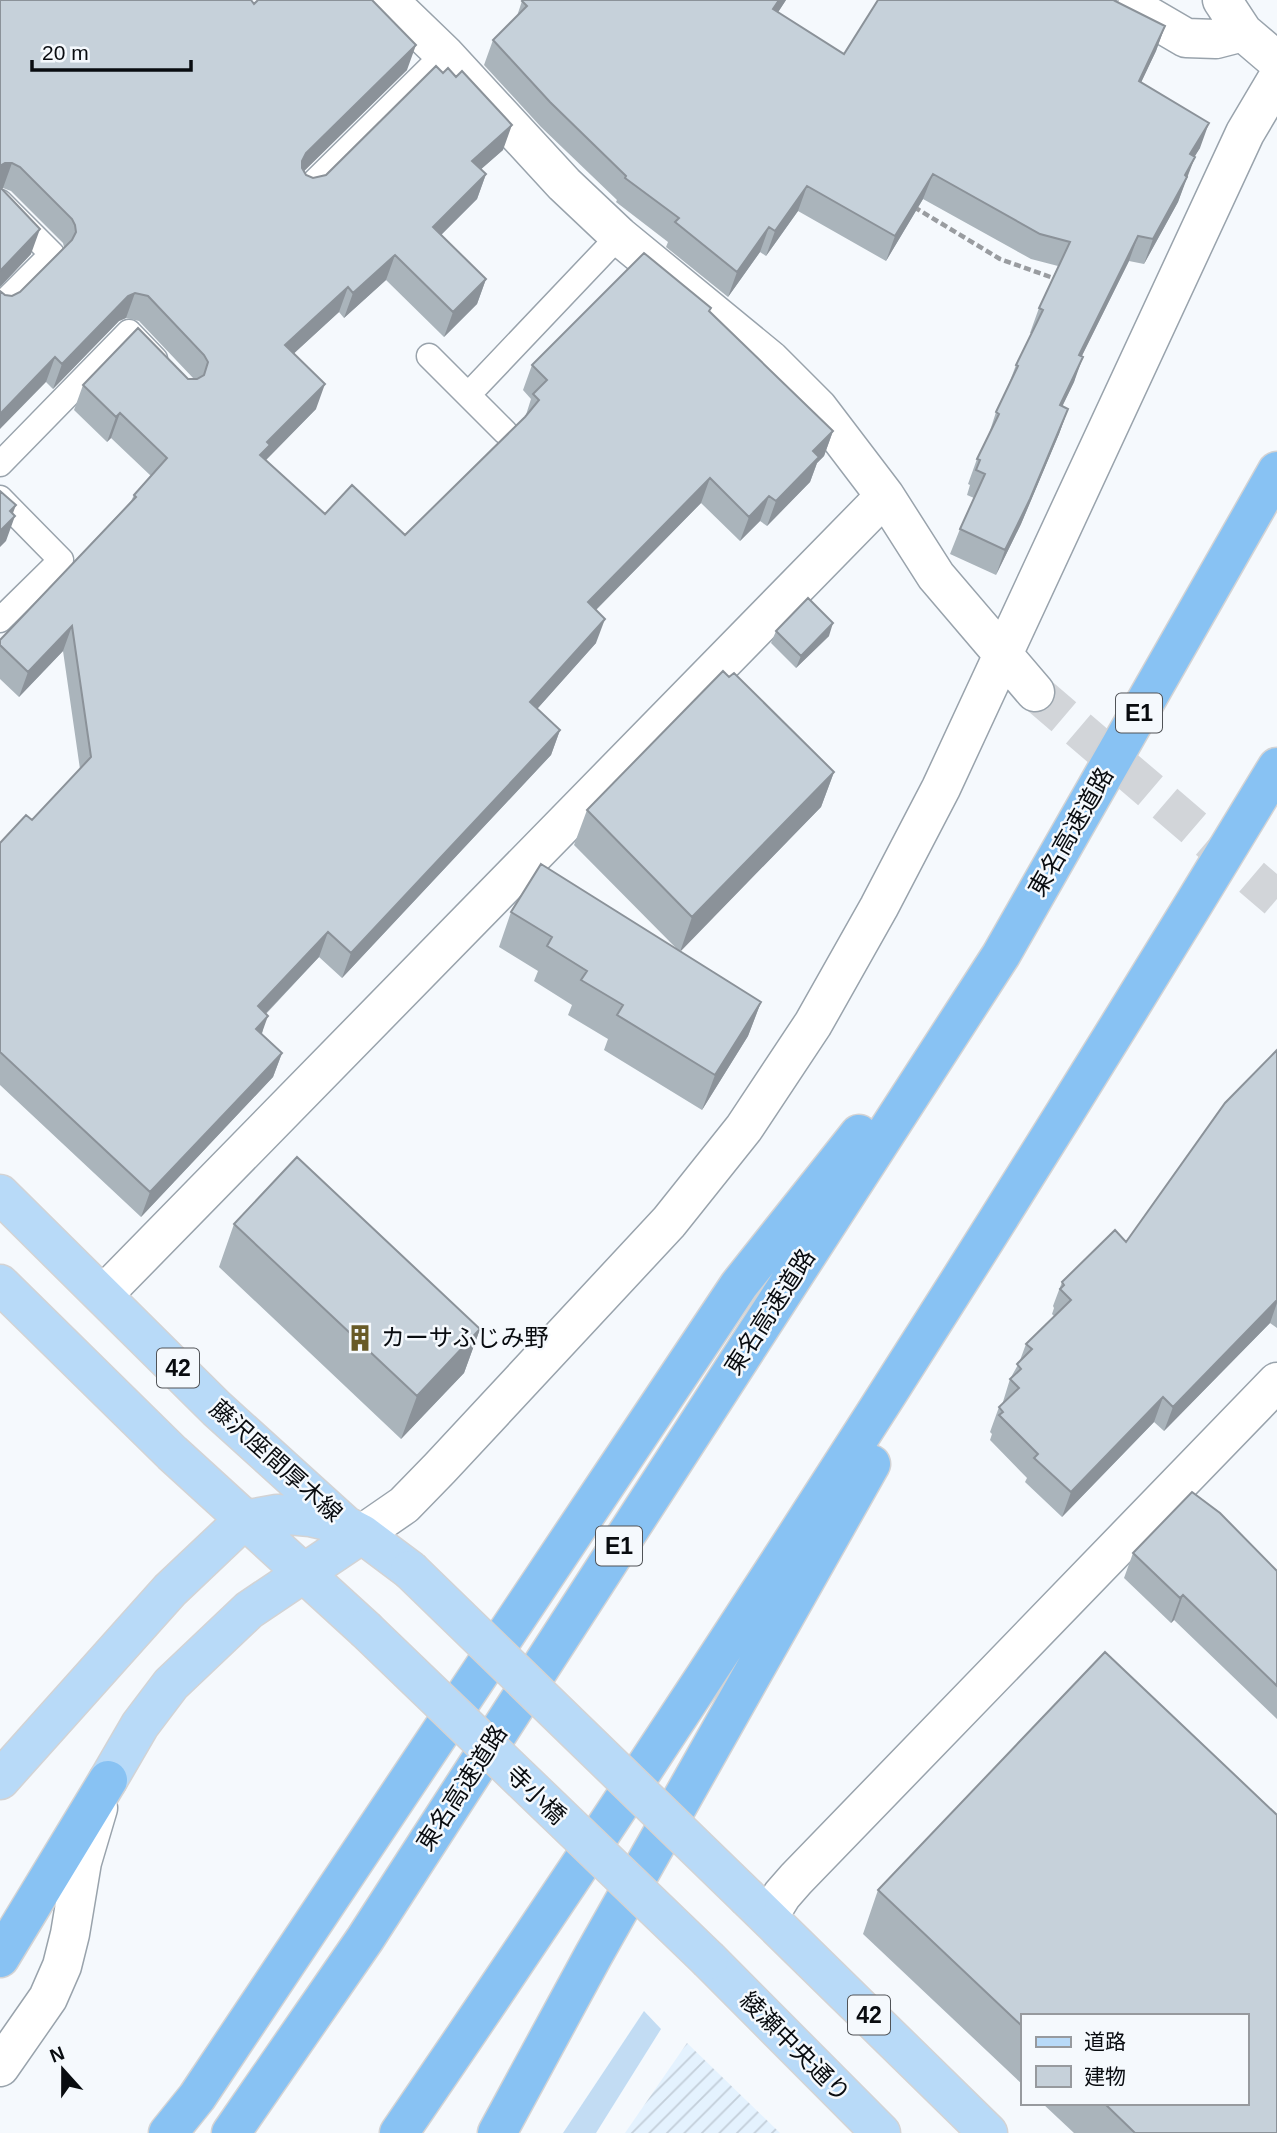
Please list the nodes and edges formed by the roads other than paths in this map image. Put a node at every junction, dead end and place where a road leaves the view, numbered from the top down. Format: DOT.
graph roads {
  1 [pos="388,0"];
  2 [pos="1121,0"];
  3 [pos="1222,0"];
  4 [pos="1243,32"];
  5 [pos="444,54"];
  6 [pos="1277,61"];
  7 [pos="1277,79"];
  8 [pos="307,189"];
  9 [pos="0,202"];
  10 [pos="619,236"];
  11 [pos="0,306"];
  12 [pos="429,356"];
  13 [pos="175,380"];
  14 [pos="468,395"];
  15 [pos="505,432"];
  16 [pos="0,464"];
  17 [pos="1277,471"];
  18 [pos="885,496"];
  19 [pos="0,498"];
  20 [pos="0,620"];
  21 [pos="1002,652"];
  22 [pos="1035,692"];
  23 [pos="1277,767"];
  24 [pos="1001,955"];
  25 [pos="1113,1039"];
  26 [pos="0,1194"];
  27 [pos="0,1284"];
  28 [pos="104,1294"];
  29 [pos="1277,1382"];
  30 [pos="1182,1480"];
  31 [pos="1210,1507"];
  32 [pos="244,1520"];
  33 [pos="354,1530"];
  34 [pos="302,1574"];
  35 [pos="0,1780"];
  36 [pos="108,1780"];
  37 [pos="759,1907"];
  38 [pos="0,1958"];
  39 [pos="709,1960"];
  40 [pos="0,2067"];
  41 [pos="168,2133"];
  42 [pos="231,2133"];
  43 [pos="399,2133"];
  44 [pos="497,2133"];
  45 [pos="881,2133"];
  46 [pos="988,2133"];
  1 -- 5 [label="street"];
  2 -- 4 [label="street"];
  3 -- 4 [label="street"];
  4 -- 6 [label="street"];
  5 -- 8 [label="lane"];
  5 -- 10 [label="street"];
  7 -- 21 [label="street"];
  9 -- 11 [label="lane"];
  10 -- 14 [label="lane"];
  10 -- 18 [label="street"];
  12 -- 14 [label="lane"];
  13 -- 16 [label="lane"];
  14 -- 15 [label="lane"];
  17 -- 24 [label="highway, 東名高速道路 / E1"];
  18 -- 21 [label="street"];
  18 -- 28 [label="street"];
  19 -- 20 [label="lane"];
  21 -- 22 [label="street"];
  21 -- 33 [label="street"];
  23 -- 25 [label="highway"];
  24 -- 41 [label="highway"];
  24 -- 42 [label="highway, 東名高速道路 / E1"];
  25 -- 43 [label="highway"];
  25 -- 44 [label="highway"];
  26 -- 28 [label="main road, 藤沢座間厚木線 / 42"];
  27 -- 32 [label="main road, 42"];
  28 -- 33 [label="main road, 藤沢座間厚木線 / 42"];
  29 -- 30 [label="street"];
  30 -- 31 [label="street"];
  30 -- 37 [label="street"];
  32 -- 33 [label="main road"];
  32 -- 34 [label="main road, 42"];
  32 -- 35 [label="main road"];
  33 -- 34 [label="main road"];
  33 -- 37 [label="main road, 藤沢座間厚木線 / 42, bridge"];
  34 -- 36 [label="main road"];
  34 -- 39 [label="main road, 寺小橋 / 42, bridge"];
  36 -- 38 [label="highway"];
  36 -- 40 [label="street"];
  37 -- 46 [label="main road, 42"];
  39 -- 45 [label="main road, 綾瀬中央通り / 42"];
}
